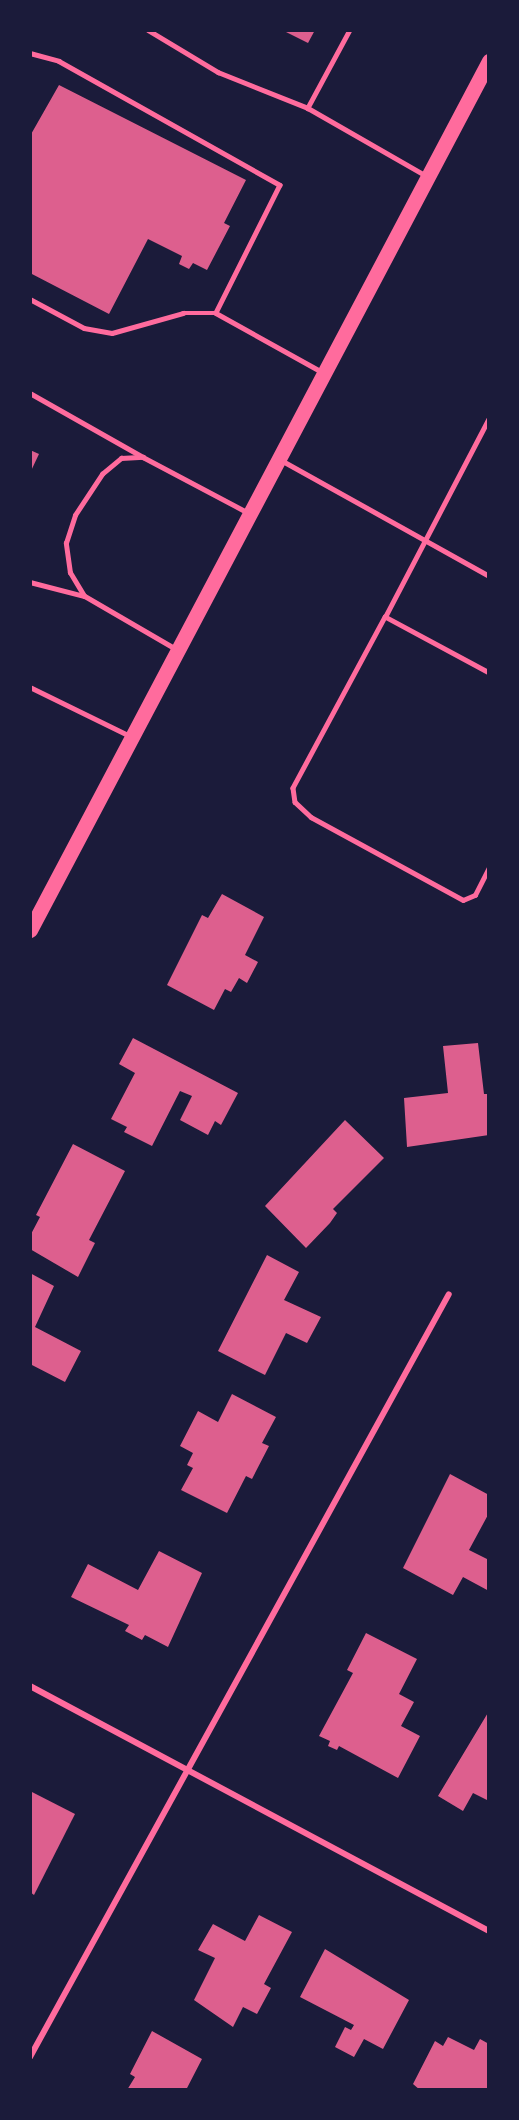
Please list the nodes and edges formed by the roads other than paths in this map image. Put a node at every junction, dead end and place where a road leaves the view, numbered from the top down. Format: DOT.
graph roads {
  1 [pos="148,30"];
  2 [pos="350,30"];
  3 [pos="30,53"];
  4 [pos="489,61"];
  5 [pos="308,108"];
  6 [pos="428,177"];
  7 [pos="30,299"];
  8 [pos="216,313"];
  9 [pos="324,374"];
  10 [pos="30,393"];
  11 [pos="489,418"];
  12 [pos="143,457"];
  13 [pos="278,459"];
  14 [pos="249,514"];
  15 [pos="427,541"];
  16 [pos="489,576"];
  17 [pos="30,582"];
  18 [pos="84,596"];
  19 [pos="385,617"];
  20 [pos="178,650"];
  21 [pos="489,673"];
  22 [pos="30,687"];
  23 [pos="132,737"];
  24 [pos="489,868"];
  25 [pos="34,914"];
  26 [pos="30,930"];
  27 [pos="448,1294"];
  28 [pos="30,1686"];
  29 [pos="186,1772"];
  30 [pos="489,1931"];
  31 [pos="30,2057"];
  1 -- 5 [label="lane"];
  2 -- 5 [label="lane"];
  3 -- 8 [label="lane"];
  4 -- 6 [label="main road"];
  5 -- 6 [label="lane"];
  6 -- 9 [label="main road"];
  7 -- 8 [label="lane"];
  8 -- 9 [label="lane"];
  9 -- 13 [label="main road"];
  10 -- 12 [label="lane"];
  11 -- 15 [label="lane"];
  12 -- 14 [label="lane"];
  12 -- 18 [label="lane"];
  13 -- 14 [label="main road"];
  13 -- 15 [label="lane"];
  14 -- 20 [label="main road"];
  15 -- 16 [label="lane"];
  15 -- 19 [label="lane"];
  17 -- 18 [label="lane"];
  18 -- 20 [label="lane"];
  19 -- 21 [label="lane"];
  19 -- 24 [label="lane"];
  20 -- 23 [label="main road"];
  22 -- 23 [label="lane"];
  23 -- 25 [label="main road"];
  25 -- 26 [label="main road"];
  27 -- 29 [label="street"];
  28 -- 29 [label="street"];
  29 -- 30 [label="street"];
  29 -- 31 [label="street"];
}
